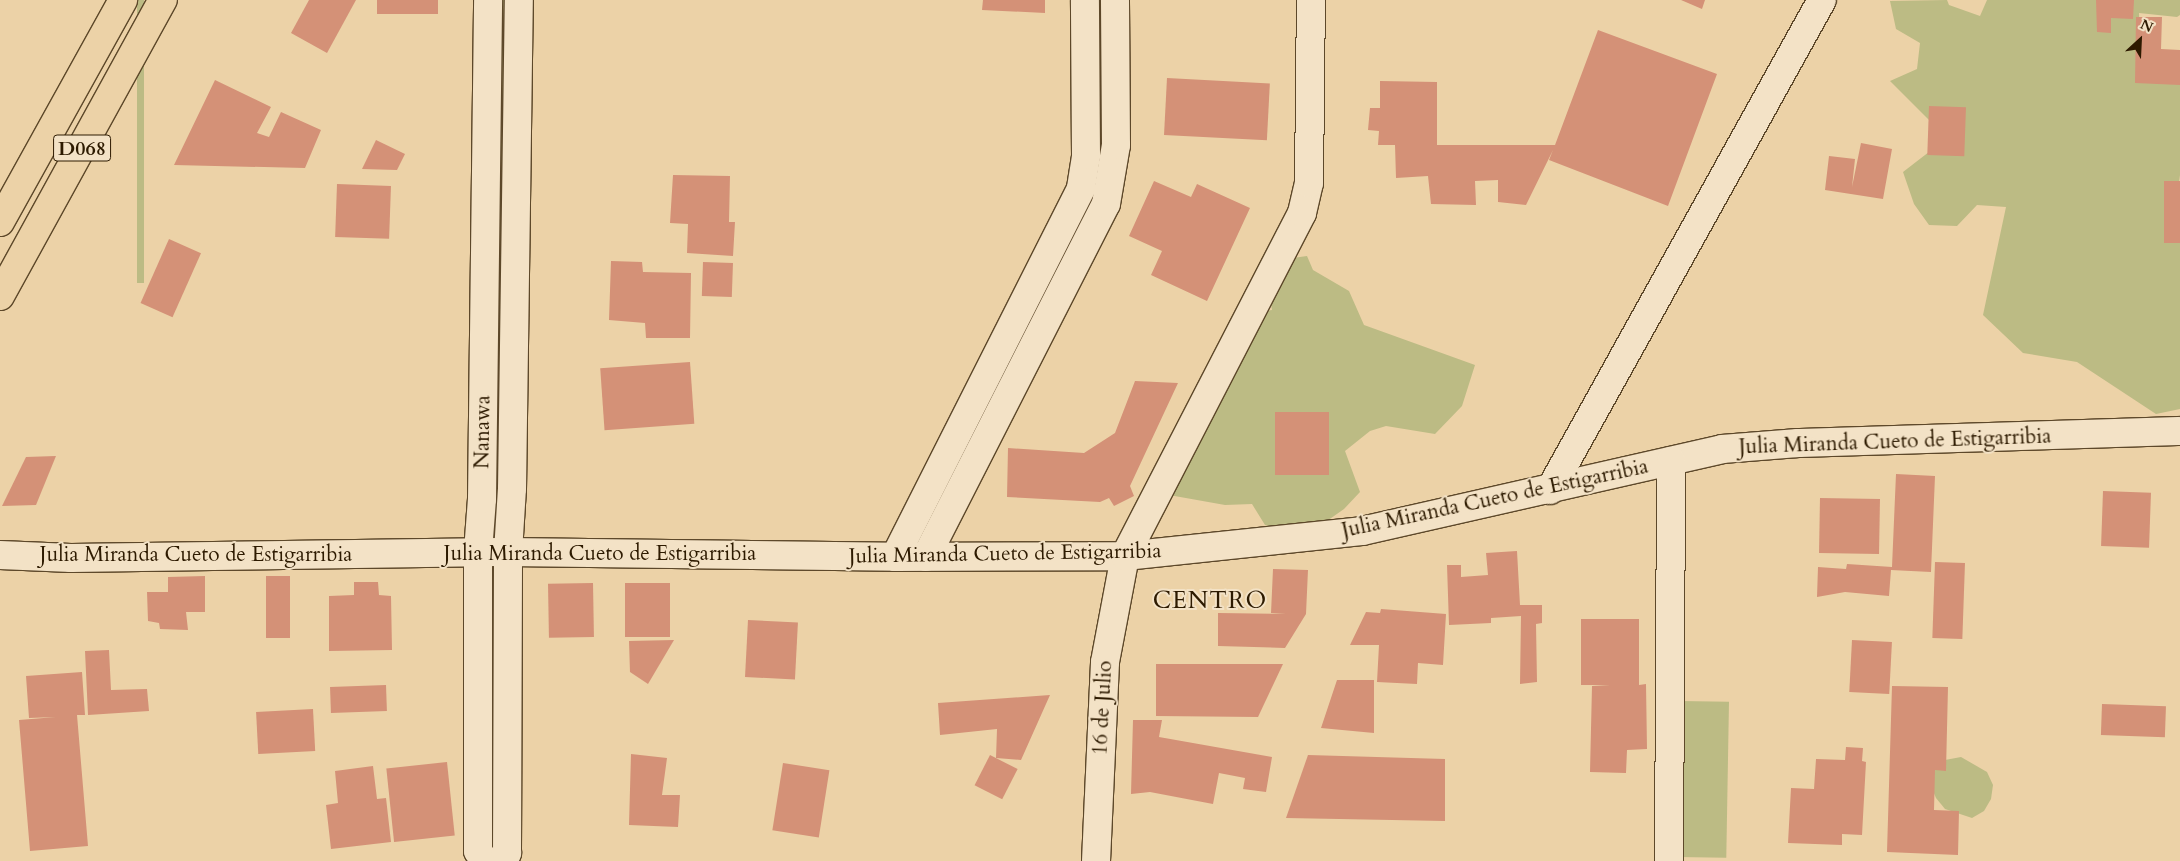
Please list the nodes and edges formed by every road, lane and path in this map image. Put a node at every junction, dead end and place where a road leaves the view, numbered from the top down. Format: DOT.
graph roads {
  1 [pos="123,0"];
  2 [pos="164,0"];
  3 [pos="488,0"];
  4 [pos="519,0"];
  5 [pos="1085,0"];
  6 [pos="1115,0"];
  7 [pos="1311,0"];
  8 [pos="1822,0"];
  9 [pos="0,222"];
  10 [pos="0,296"];
  11 [pos="2180,431"];
  12 [pos="1671,461"];
  13 [pos="1550,490"];
  14 [pos="478,552"];
  15 [pos="508,552"];
  16 [pos="0,555"];
  17 [pos="1124,556"];
  18 [pos="895,557"];
  19 [pos="926,557"];
  20 [pos="485,861"];
  21 [pos="504,861"];
  22 [pos="1096,861"];
  23 [pos="1669,861"];
  1 -- 9 [label="main road, D068"];
  2 -- 10 [label="main road, D068"];
  3 -- 14 [label="street, Nanawa"];
  4 -- 15 [label="street, Nanawa"];
  5 -- 18 [label="street"];
  6 -- 19 [label="street"];
  7 -- 17 [label="street, 16 de Julio"];
  8 -- 13 [label="street"];
  11 -- 12 [label="street, Julia Miranda Cueto de Estigarribia"];
  12 -- 13 [label="street, Julia Miranda Cueto de Estigarribia"];
  12 -- 23 [label="street"];
  13 -- 17 [label="street, Julia Miranda Cueto de Estigarribia"];
  14 -- 15 [label="street, Julia Miranda Cueto de Estigarribia"];
  14 -- 16 [label="street, Julia Miranda Cueto de Estigarribia"];
  14 -- 20 [label="street, Nanawa"];
  15 -- 18 [label="street, Julia Miranda Cueto de Estigarribia"];
  15 -- 21 [label="street, Nanawa"];
  17 -- 19 [label="street, Julia Miranda Cueto de Estigarribia"];
  17 -- 22 [label="street, 16 de Julio"];
  18 -- 19 [label="street, Julia Miranda Cueto de Estigarribia"];
}
